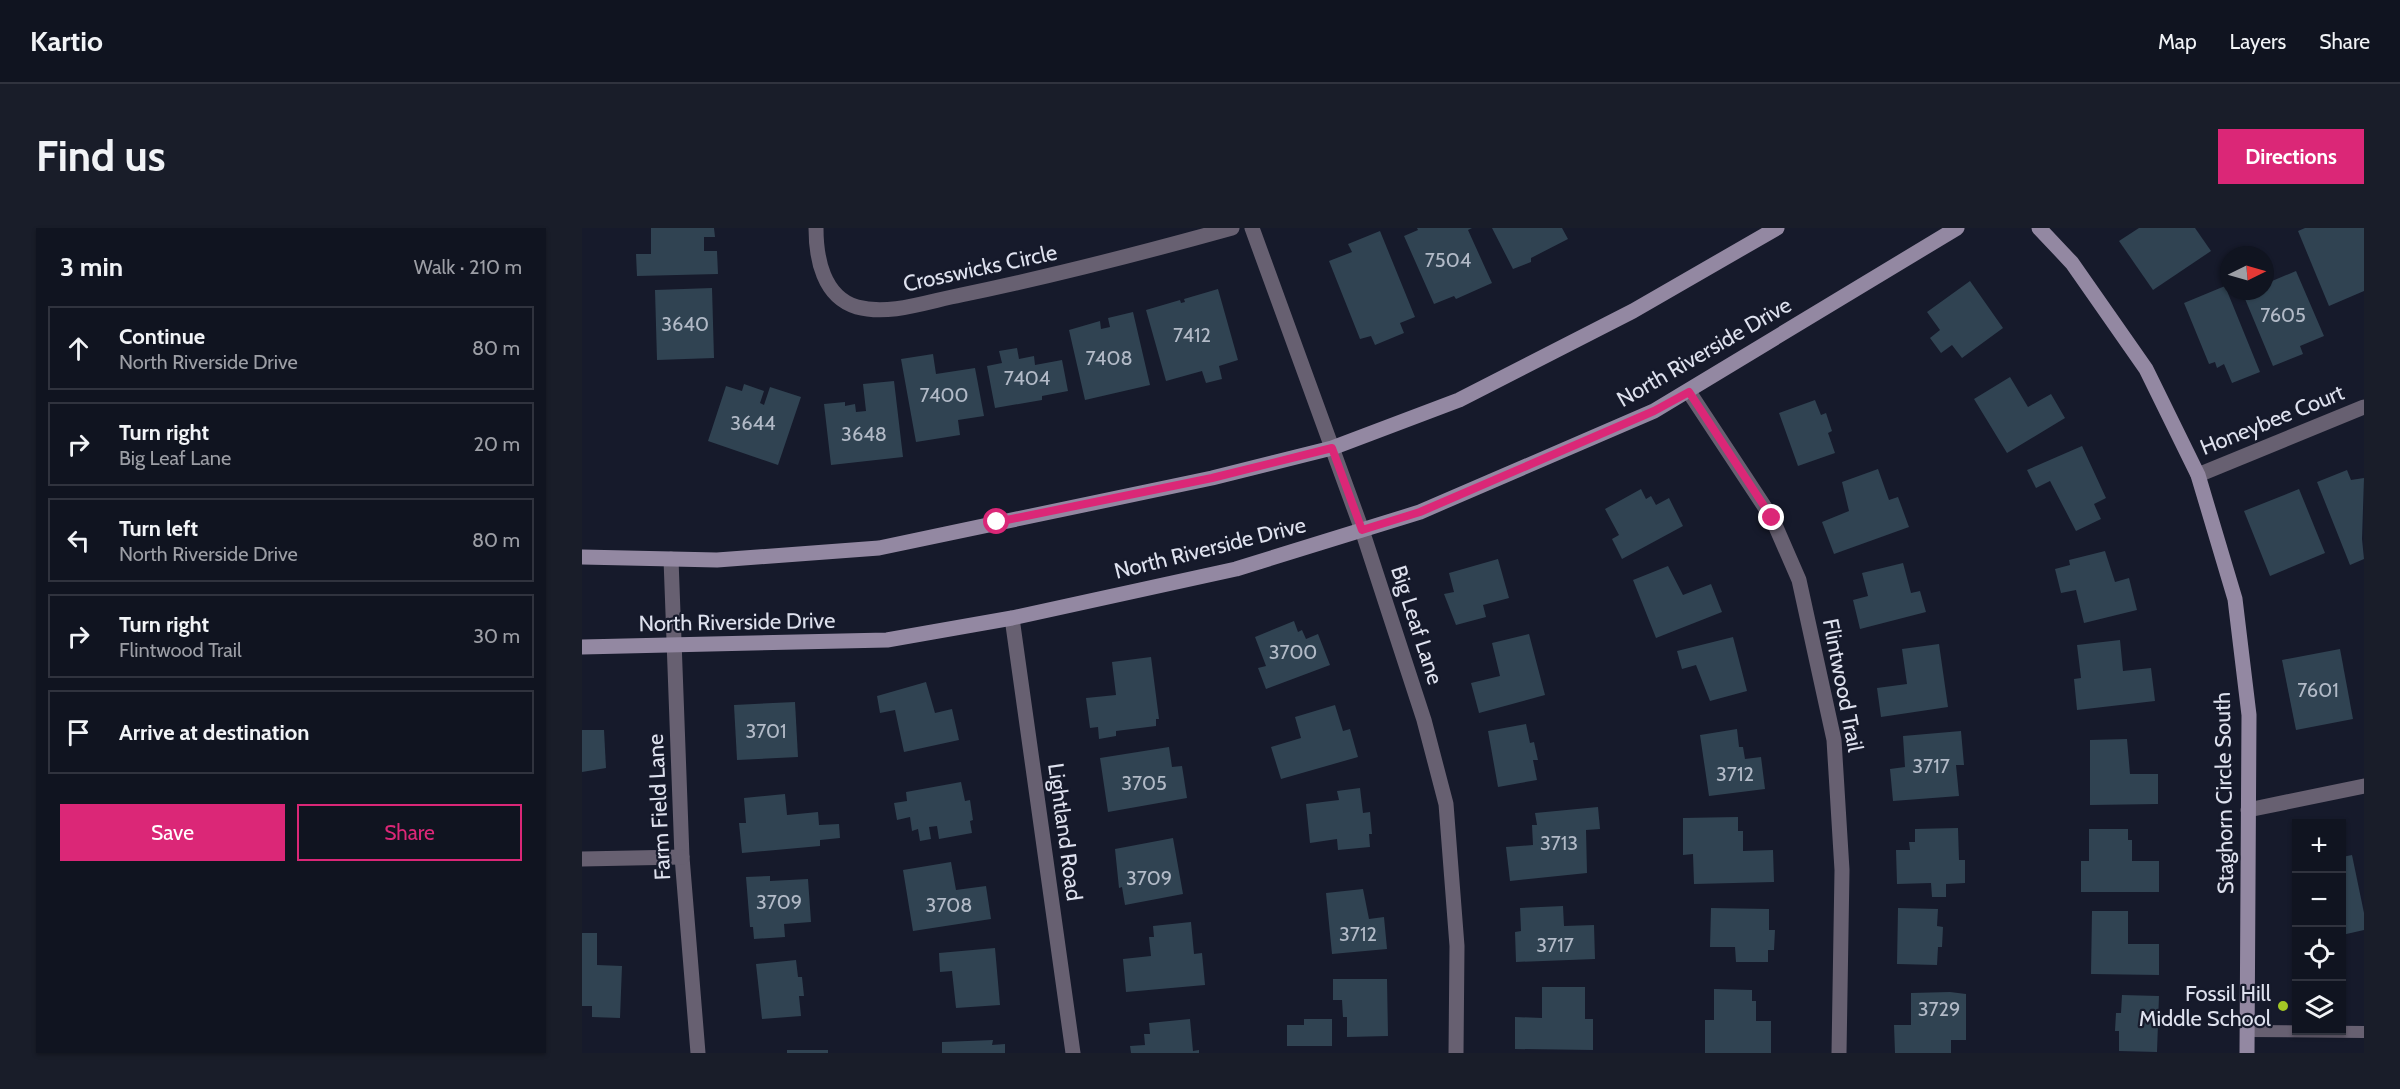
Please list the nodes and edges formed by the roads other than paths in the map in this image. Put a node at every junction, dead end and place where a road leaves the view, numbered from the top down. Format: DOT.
graph roads {
  1 [pos="816,228"];
  2 [pos="1232,228"];
  3 [pos="1252,228"];
  4 [pos="1777,228"];
  5 [pos="1957,228"];
  6 [pos="2039,228"];
  7 [pos="1689,392"];
  8 [pos="2364,407"];
  9 [pos="1332,448"];
  10 [pos="2198,475"];
  11 [pos="1362,530"];
  12 [pos="582,557"];
  13 [pos="671,559"];
  14 [pos="1012,618"];
  15 [pos="582,647"];
  16 [pos="674,647"];
  17 [pos="2364,786"];
  18 [pos="2248,810"];
  19 [pos="682,857"];
  20 [pos="582,859"];
  21 [pos="2247,1031"];
  22 [pos="2364,1032"];
  23 [pos="698,1053"];
  24 [pos="1073,1053"];
  25 [pos="1456,1053"];
  26 [pos="1839,1053"];
  27 [pos="2247,1053"];
  1 -- 2 [label="street, Crosswicks Circle"];
  3 -- 9 [label="street, Big Leaf Lane"];
  4 -- 9 [label="main road"];
  5 -- 7 [label="main road, North Riverside Drive"];
  6 -- 10 [label="main road, Staghorn Circle South"];
  7 -- 11 [label="main road, North Riverside Drive"];
  7 -- 26 [label="street, Flintwood Trail"];
  8 -- 10 [label="street, Honeybee Court"];
  9 -- 11 [label="street, Big Leaf Lane"];
  9 -- 13 [label="main road"];
  10 -- 18 [label="main road, Staghorn Circle South"];
  11 -- 14 [label="main road, North Riverside Drive"];
  11 -- 25 [label="street, Big Leaf Lane"];
  12 -- 13 [label="main road"];
  13 -- 16 [label="street, Farm Field Lane"];
  14 -- 16 [label="main road, North Riverside Drive"];
  14 -- 24 [label="street, Lightland Road"];
  15 -- 16 [label="main road, North Riverside Drive"];
  16 -- 19 [label="street, Farm Field Lane"];
  17 -- 18 [label="street"];
  18 -- 21 [label="main road, Staghorn Circle South"];
  19 -- 20 [label="street"];
  19 -- 23 [label="street, Farm Field Lane"];
  21 -- 22 [label="lane"];
  21 -- 27 [label="main road, Staghorn Circle South"];
}
